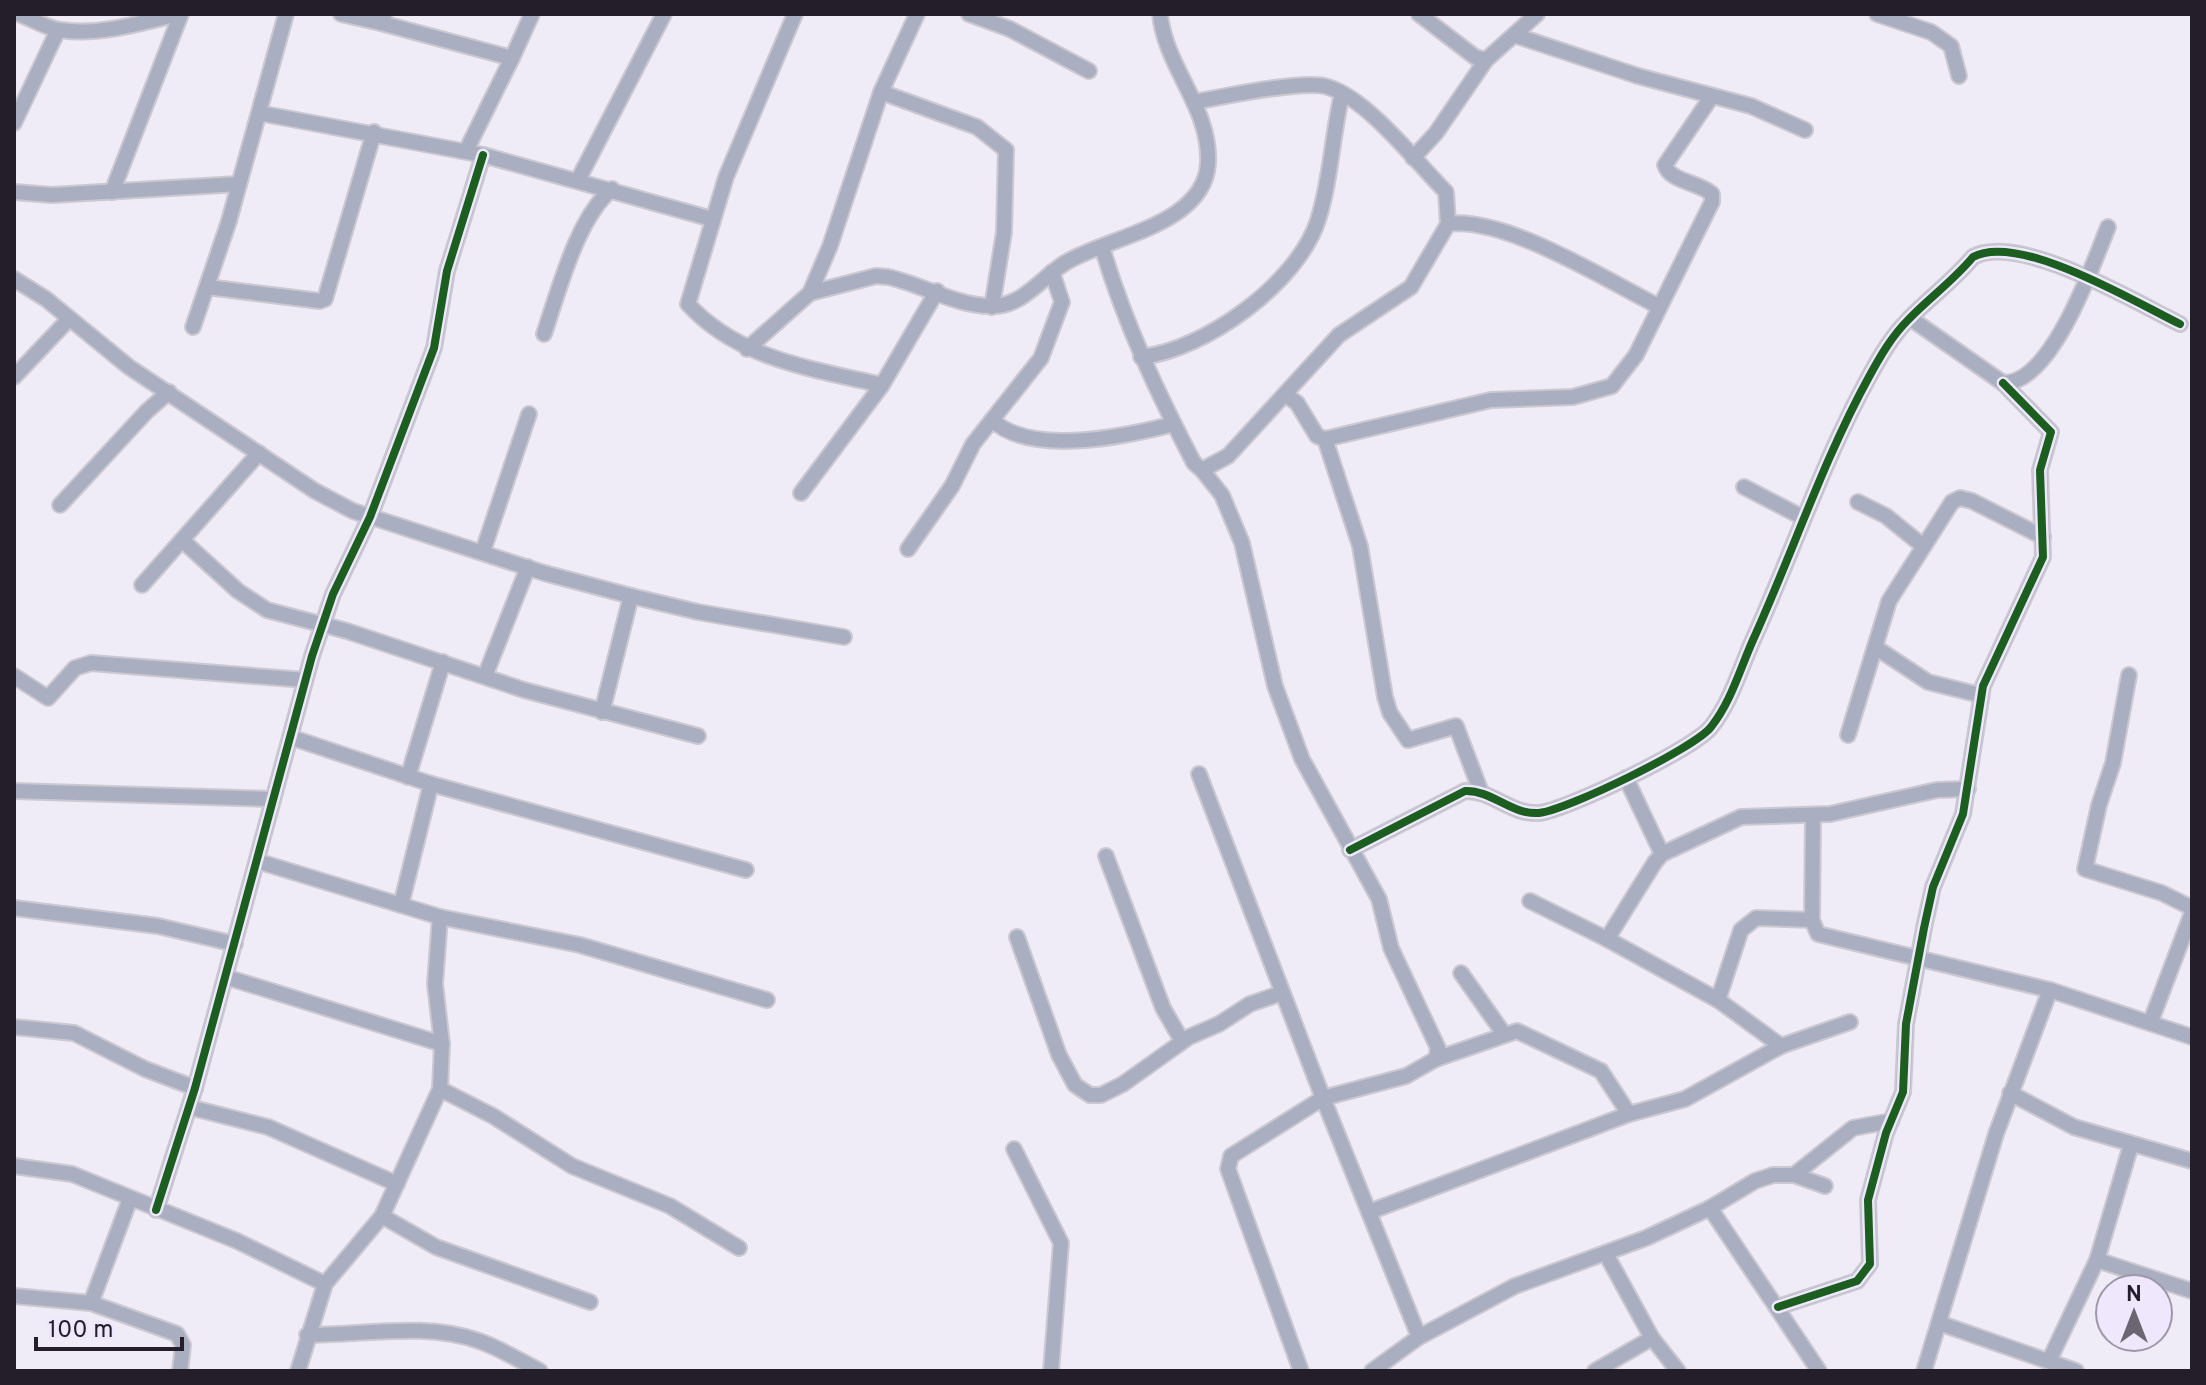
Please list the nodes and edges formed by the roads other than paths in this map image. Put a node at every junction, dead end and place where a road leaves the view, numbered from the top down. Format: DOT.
graph roads {
  1 [pos="19,14"];
  2 [pos="179,14"];
  3 [pos="286,14"];
  4 [pos="341,14"];
  5 [pos="532,14"];
  6 [pos="664,14"];
  7 [pos="795,14"];
  8 [pos="917,14"];
  9 [pos="969,14"];
  10 [pos="1160,14"];
  11 [pos="1419,14"];
  12 [pos="1537,14"];
  13 [pos="1877,14"];
  14 [pos="383,18"];
  15 [pos="126,20"];
  16 [pos="58,30"];
  17 [pos="1517,36"];
  18 [pos="512,58"];
  19 [pos="1486,60"];
  20 [pos="1089,71"];
  21 [pos="1959,76"];
  22 [pos="881,92"];
  23 [pos="1342,94"];
  24 [pos="1712,96"];
  25 [pos="1194,102"];
  26 [pos="259,113"];
  27 [pos="14,121"];
  28 [pos="1805,130"];
  29 [pos="374,132"];
  30 [pos="466,151"];
  31 [pos="483,155"];
  32 [pos="1413,158"];
  33 [pos="578,180"];
  34 [pos="239,184"];
  35 [pos="594,184"];
  36 [pos="612,189"];
  37 [pos="14,192"];
  38 [pos="112,192"];
  39 [pos="596,203"];
  40 [pos="712,219"];
  41 [pos="1448,224"];
  42 [pos="2108,227"];
  43 [pos="1102,247"];
  44 [pos="1052,272"];
  45 [pos="14,279"];
  46 [pos="2088,279"];
  47 [pos="207,287"];
  48 [pos="937,291"];
  49 [pos="810,293"];
  50 [pos="1658,306"];
  51 [pos="992,307"];
  52 [pos="1910,318"];
  53 [pos="69,319"];
  54 [pos="2180,324"];
  55 [pos="193,327"];
  56 [pos="544,334"];
  57 [pos="747,349"];
  58 [pos="1141,357"];
  59 [pos="14,377"];
  60 [pos="2003,383"];
  61 [pos="882,385"];
  62 [pos="169,392"];
  63 [pos="1286,395"];
  64 [pos="529,414"];
  65 [pos="992,420"];
  66 [pos="1174,424"];
  67 [pos="1325,439"];
  68 [pos="259,453"];
  69 [pos="1202,470"];
  70 [pos="1744,487"];
  71 [pos="801,493"];
  72 [pos="1858,502"];
  73 [pos="60,505"];
  74 [pos="370,517"];
  75 [pos="1802,517"];
  76 [pos="2043,537"];
  77 [pos="182,540"];
  78 [pos="1923,546"];
  79 [pos="908,549"];
  80 [pos="483,551"];
  81 [pos="528,567"];
  82 [pos="142,585"];
  83 [pos="631,596"];
  84 [pos="322,626"];
  85 [pos="844,637"];
  86 [pos="1875,647"];
  87 [pos="443,662"];
  88 [pos="2129,675"];
  89 [pos="14,676"];
  90 [pos="485,676"];
  91 [pos="305,680"];
  92 [pos="1980,695"];
  93 [pos="602,712"];
  94 [pos="1848,735"];
  95 [pos="698,736"];
  96 [pos="290,737"];
  97 [pos="1199,774"];
  98 [pos="408,777"];
  99 [pos="1626,778"];
  100 [pos="431,784"];
  101 [pos="1968,789"];
  102 [pos="14,791"];
  103 [pos="1481,792"];
  104 [pos="271,799"];
  105 [pos="1813,815"];
  106 [pos="1350,850"];
  107 [pos="1662,854"];
  108 [pos="1106,856"];
  109 [pos="257,861"];
  110 [pos="746,870"];
  111 [pos="1530,901"];
  112 [pos="401,905"];
  113 [pos="14,908"];
  114 [pos="2192,910"];
  115 [pos="440,917"];
  116 [pos="1812,920"];
  117 [pos="1017,937"];
  118 [pos="1607,939"];
  119 [pos="235,944"];
  120 [pos="1919,959"];
  121 [pos="1461,973"];
  122 [pos="226,977"];
  123 [pos="2050,990"];
  124 [pos="1282,993"];
  125 [pos="767,1000"];
  126 [pos="1718,1000"];
  127 [pos="2151,1021"];
  128 [pos="1850,1022"];
  129 [pos="14,1027"];
  130 [pos="1504,1034"];
  131 [pos="2192,1037"];
  132 [pos="1182,1041"];
  133 [pos="442,1044"];
  134 [pos="1781,1046"];
  135 [pos="1436,1059"];
  136 [pos="195,1088"];
  137 [pos="440,1089"];
  138 [pos="2010,1093"];
  139 [pos="1323,1098"];
  140 [pos="189,1107"];
  141 [pos="1629,1114"];
  142 [pos="1891,1121"];
  143 [pos="2131,1145"];
  144 [pos="1014,1149"];
  145 [pos="2192,1161"];
  146 [pos="14,1166"];
  147 [pos="1794,1175"];
  148 [pos="397,1184"];
  149 [pos="1825,1186"];
  150 [pos="130,1199"];
  151 [pos="1710,1208"];
  152 [pos="156,1210"];
  153 [pos="1369,1212"];
  154 [pos="382,1216"];
  155 [pos="739,1248"];
  156 [pos="1606,1254"];
  157 [pos="2097,1260"];
  158 [pos="325,1284"];
  159 [pos="2192,1291"];
  160 [pos="14,1296"];
  161 [pos="590,1302"];
  162 [pos="91,1303"];
  163 [pos="1778,1307"];
  164 [pos="1939,1323"];
  165 [pos="307,1335"];
  166 [pos="1419,1337"];
  167 [pos="1652,1338"];
  168 [pos="2049,1361"];
  169 [pos="180,1371"];
  170 [pos="298,1371"];
  171 [pos="540,1371"];
  172 [pos="1051,1371"];
  173 [pos="1301,1371"];
  174 [pos="1372,1371"];
  175 [pos="1595,1371"];
  176 [pos="1678,1371"];
  177 [pos="1819,1371"];
  178 [pos="1924,1371"];
  179 [pos="2076,1371"];
  1 -- 16 [label="street"];
  2 -- 15 [label="street"];
  2 -- 38 [label="street"];
  3 -- 26 [label="street"];
  4 -- 14 [label="street"];
  5 -- 18 [label="street"];
  6 -- 33 [label="street"];
  7 -- 40 [label="street"];
  8 -- 22 [label="street"];
  9 -- 20 [label="street"];
  10 -- 25 [label="street"];
  11 -- 19 [label="street"];
  12 -- 17 [label="street"];
  13 -- 21 [label="street"];
  14 -- 18 [label="street"];
  15 -- 16 [label="street"];
  16 -- 27 [label="street"];
  17 -- 19 [label="street"];
  17 -- 24 [label="street"];
  18 -- 30 [label="street"];
  19 -- 32 [label="street"];
  22 -- 49 [label="street"];
  22 -- 51 [label="street"];
  23 -- 25 [label="street"];
  23 -- 32 [label="street"];
  23 -- 58 [label="street"];
  24 -- 28 [label="street"];
  24 -- 50 [label="street"];
  25 -- 43 [label="street"];
  26 -- 29 [label="street"];
  26 -- 34 [label="street"];
  29 -- 30 [label="street"];
  29 -- 47 [label="street"];
  30 -- 31 [label="street"];
  31 -- 33 [label="street"];
  31 -- 74 [label="street"];
  32 -- 41 [label="street"];
  33 -- 35 [label="street"];
  34 -- 38 [label="street"];
  34 -- 47 [label="street"];
  35 -- 36 [label="street"];
  35 -- 39 [label="street"];
  36 -- 39 [label="street"];
  36 -- 40 [label="street"];
  37 -- 38 [label="street"];
  39 -- 56 [label="street"];
  40 -- 57 [label="street"];
  41 -- 50 [label="street"];
  41 -- 63 [label="street"];
  42 -- 46 [label="street"];
  43 -- 44 [label="street"];
  43 -- 58 [label="street"];
  44 -- 51 [label="street"];
  44 -- 65 [label="street"];
  45 -- 53 [label="street"];
  46 -- 52 [label="street"];
  46 -- 54 [label="street"];
  46 -- 60 [label="street"];
  47 -- 55 [label="street"];
  48 -- 49 [label="street"];
  48 -- 51 [label="street"];
  48 -- 61 [label="street"];
  49 -- 57 [label="street"];
  50 -- 67 [label="street"];
  52 -- 60 [label="street"];
  52 -- 75 [label="street"];
  53 -- 59 [label="street"];
  53 -- 62 [label="street"];
  57 -- 61 [label="street"];
  58 -- 66 [label="street"];
  60 -- 76 [label="street"];
  61 -- 71 [label="street"];
  62 -- 68 [label="street"];
  62 -- 73 [label="street"];
  63 -- 67 [label="street"];
  63 -- 69 [label="street"];
  64 -- 80 [label="street"];
  65 -- 66 [label="street"];
  65 -- 79 [label="street"];
  66 -- 69 [label="street"];
  67 -- 103 [label="street"];
  68 -- 74 [label="street"];
  68 -- 77 [label="street"];
  69 -- 106 [label="street"];
  70 -- 75 [label="street"];
  72 -- 78 [label="street"];
  74 -- 80 [label="street"];
  74 -- 84 [label="street"];
  75 -- 99 [label="street"];
  76 -- 78 [label="street"];
  76 -- 92 [label="street"];
  77 -- 82 [label="street"];
  77 -- 84 [label="street"];
  78 -- 86 [label="street"];
  80 -- 81 [label="street"];
  81 -- 83 [label="street"];
  81 -- 90 [label="street"];
  83 -- 85 [label="street"];
  83 -- 93 [label="street"];
  84 -- 87 [label="street"];
  84 -- 91 [label="street"];
  86 -- 92 [label="street"];
  86 -- 94 [label="street"];
  87 -- 90 [label="street"];
  87 -- 98 [label="street"];
  88 -- 114 [label="street"];
  89 -- 91 [label="street"];
  90 -- 93 [label="street"];
  91 -- 96 [label="street"];
  92 -- 101 [label="street"];
  93 -- 95 [label="street"];
  96 -- 98 [label="street"];
  96 -- 104 [label="street"];
  97 -- 124 [label="street"];
  98 -- 100 [label="street"];
  99 -- 103 [label="street"];
  99 -- 107 [label="street"];
  100 -- 110 [label="street"];
  100 -- 112 [label="street"];
  101 -- 105 [label="street"];
  101 -- 120 [label="street"];
  102 -- 104 [label="street"];
  103 -- 106 [label="street"];
  104 -- 109 [label="street"];
  105 -- 107 [label="street"];
  105 -- 116 [label="street"];
  106 -- 135 [label="street"];
  107 -- 118 [label="street"];
  108 -- 132 [label="street"];
  109 -- 112 [label="street"];
  109 -- 119 [label="street"];
  111 -- 118 [label="street"];
  112 -- 115 [label="street"];
  113 -- 119 [label="street"];
  114 -- 127 [label="street"];
  115 -- 125 [label="street"];
  115 -- 133 [label="street"];
  116 -- 120 [label="street"];
  116 -- 126 [label="street"];
  117 -- 132 [label="street"];
  118 -- 126 [label="street"];
  119 -- 122 [label="street"];
  120 -- 123 [label="street"];
  120 -- 142 [label="street"];
  121 -- 130 [label="street"];
  122 -- 133 [label="street"];
  122 -- 136 [label="street"];
  123 -- 127 [label="street"];
  123 -- 138 [label="street"];
  124 -- 132 [label="street"];
  124 -- 139 [label="street"];
  126 -- 134 [label="street"];
  127 -- 131 [label="street"];
  128 -- 134 [label="street"];
  129 -- 136 [label="street"];
  130 -- 135 [label="street"];
  130 -- 141 [label="street"];
  133 -- 137 [label="street"];
  134 -- 141 [label="street"];
  135 -- 139 [label="street"];
  136 -- 140 [label="street"];
  137 -- 148 [label="street"];
  137 -- 155 [label="street"];
  138 -- 143 [label="street"];
  138 -- 164 [label="street"];
  139 -- 153 [label="street"];
  139 -- 173 [label="street"];
  140 -- 148 [label="street"];
  140 -- 152 [label="street"];
  141 -- 153 [label="street"];
  142 -- 147 [label="street"];
  142 -- 163 [label="street"];
  143 -- 145 [label="street"];
  143 -- 157 [label="street"];
  144 -- 172 [label="street"];
  146 -- 150 [label="street"];
  147 -- 149 [label="street"];
  147 -- 151 [label="street"];
  148 -- 154 [label="street"];
  150 -- 152 [label="street"];
  150 -- 162 [label="street"];
  151 -- 156 [label="street"];
  151 -- 163 [label="street"];
  152 -- 158 [label="street"];
  153 -- 166 [label="street"];
  154 -- 158 [label="street"];
  154 -- 161 [label="street"];
  156 -- 166 [label="street"];
  156 -- 167 [label="street"];
  157 -- 159 [label="street"];
  157 -- 168 [label="street"];
  158 -- 165 [label="street"];
  160 -- 162 [label="street"];
  162 -- 169 [label="street"];
  163 -- 177 [label="street"];
  164 -- 168 [label="street"];
  164 -- 178 [label="street"];
  165 -- 170 [label="street"];
  165 -- 171 [label="street"];
  166 -- 174 [label="street"];
  167 -- 175 [label="street"];
  167 -- 176 [label="street"];
  168 -- 179 [label="street"];
}
